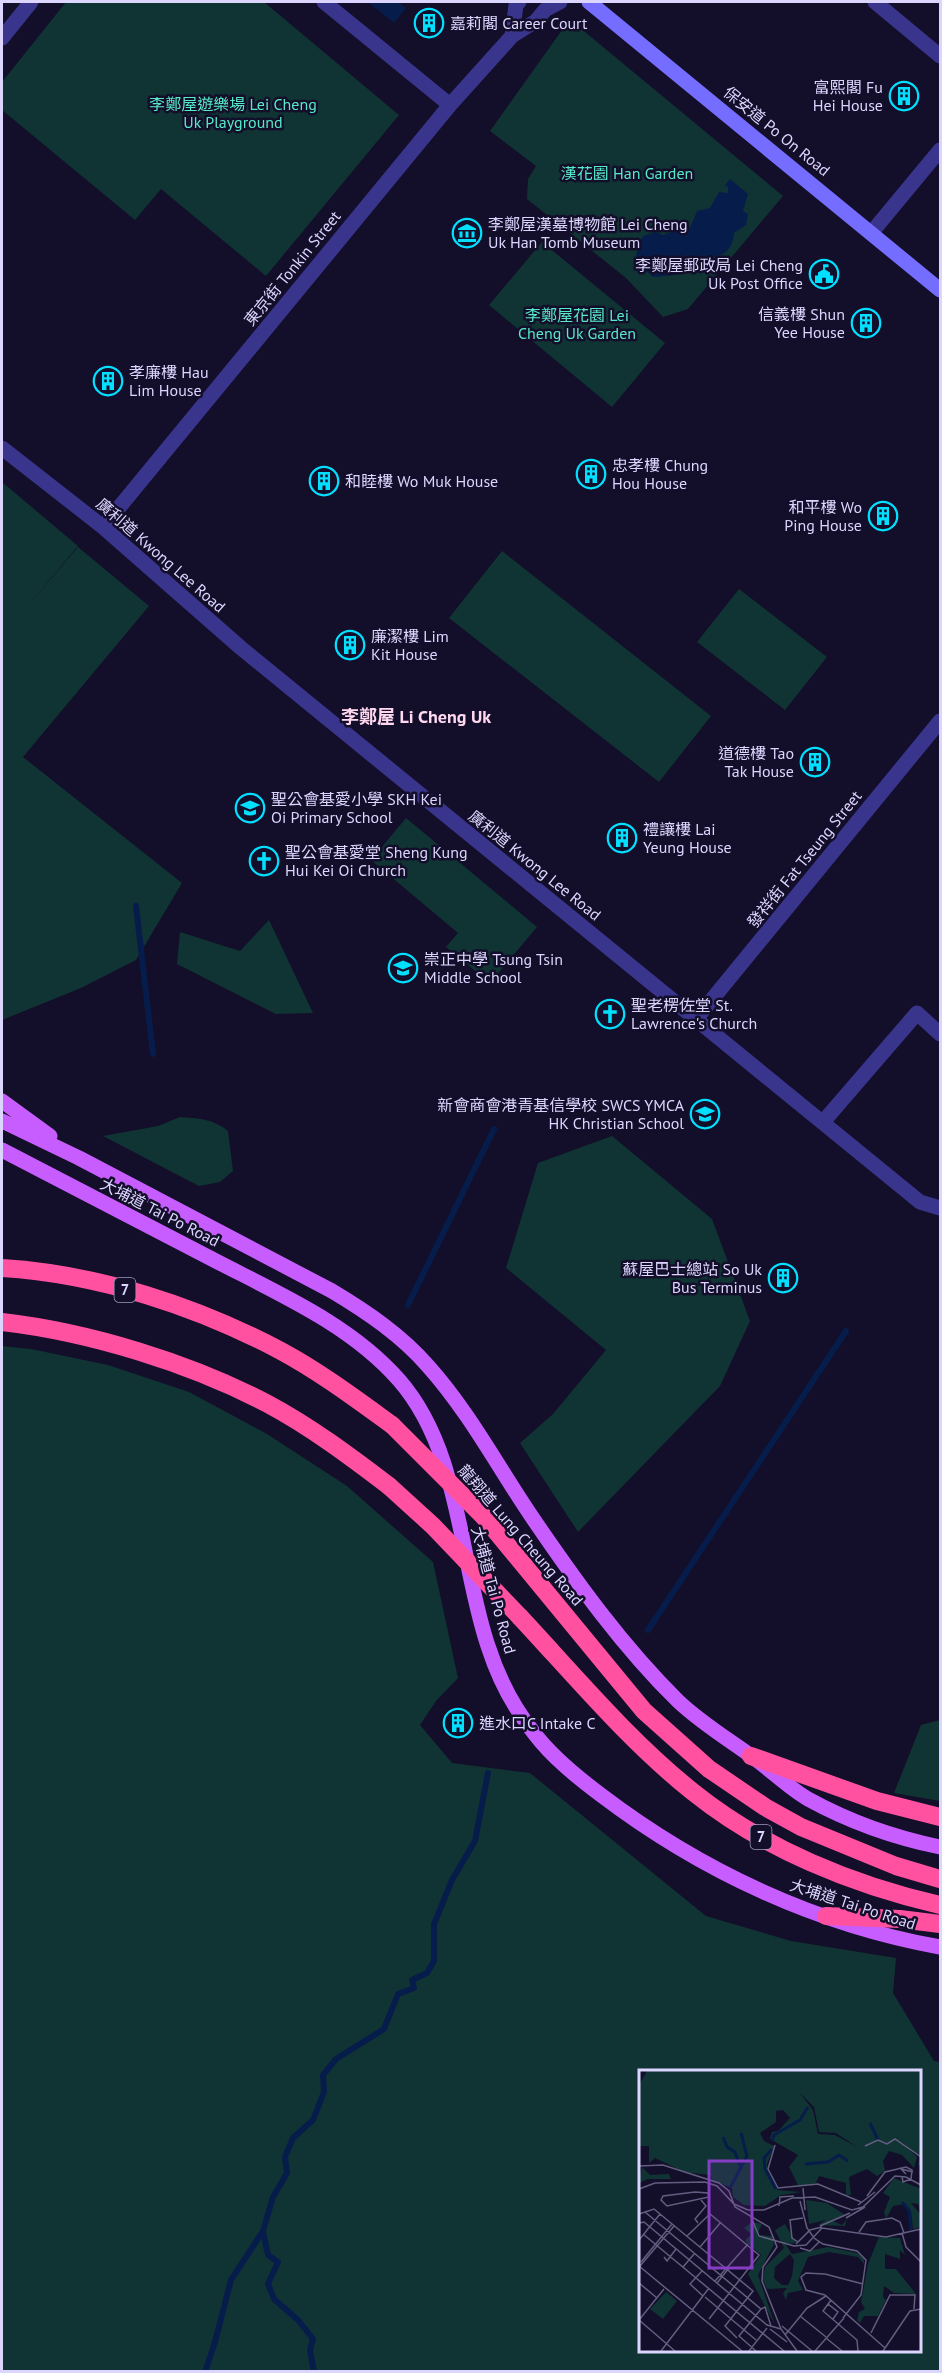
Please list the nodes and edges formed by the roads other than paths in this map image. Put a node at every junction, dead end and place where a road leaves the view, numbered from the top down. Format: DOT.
graph roads {
  1 [pos="31,2"];
  2 [pos="324,2"];
  3 [pos="519,2"];
  4 [pos="560,2"];
  5 [pos="589,2"];
  6 [pos="875,2"];
  7 [pos="513,36"];
  8 [pos="2,38"];
  9 [pos="940,56"];
  10 [pos="450,105"];
  11 [pos="940,150"];
  12 [pos="872,232"];
  13 [pos="940,290"];
  14 [pos="2,448"];
  15 [pos="103,527"];
  16 [pos="940,722"];
  17 [pos="696,1019"];
  18 [pos="940,1034"];
  19 [pos="2,1101"];
  20 [pos="2,1121"];
  21 [pos="823,1122"];
  22 [pos="2,1150"];
  23 [pos="79,1158"];
  24 [pos="2,1159"];
  25 [pos="80,1191"];
  26 [pos="940,1208"];
  27 [pos="2,1268"];
  28 [pos="2,1322"];
  29 [pos="751,1756"];
  30 [pos="940,1817"];
  31 [pos="940,1847"];
  32 [pos="940,1880"];
  33 [pos="940,1905"];
  34 [pos="826,1916"];
  35 [pos="940,1924"];
  36 [pos="940,1947"];
  1 -- 8 [label="street"];
  2 -- 10 [label="street"];
  3 -- 7 [label="street"];
  4 -- 7 [label="street, 東京街 Tonkin Street"];
  5 -- 12 [label="street, 保安道 Po On Road"];
  6 -- 9 [label="street"];
  7 -- 10 [label="street, 東京街 Tonkin Street"];
  10 -- 15 [label="street, 東京街 Tonkin Street"];
  11 -- 12 [label="street"];
  12 -- 13 [label="street, 保安道 Po On Road"];
  14 -- 15 [label="street, 廣利道 Kwong Lee Road"];
  15 -- 17 [label="street, 廣利道 Kwong Lee Road"];
  16 -- 17 [label="street, 發祥街 Fat Tseung Street"];
  17 -- 21 [label="street, 廣利道 Kwong Lee Road"];
  18 -- 21 [label="street"];
  19 -- 23 [label="main road"];
  20 -- 23 [label="main road, 大埔道 Tai Po Road"];
  21 -- 26 [label="street, 廣利道 Kwong Lee Road"];
  22 -- 25 [label="main road, 大埔道 Tai Po Road"];
  23 -- 29 [label="main road, 大埔道 Tai Po Road"];
  24 -- 25 [label="main road"];
  25 -- 34 [label="main road, 大埔道 Tai Po Road"];
  27 -- 32 [label="highway, 龍翔道 Lung Cheung Road / 7, bridge"];
  28 -- 33 [label="highway, 7, bridge"];
  29 -- 30 [label="highway"];
  29 -- 31 [label="main road, 大埔道 Tai Po Road"];
  34 -- 35 [label="highway"];
  34 -- 36 [label="main road, 大埔道 Tai Po Road"];
}
